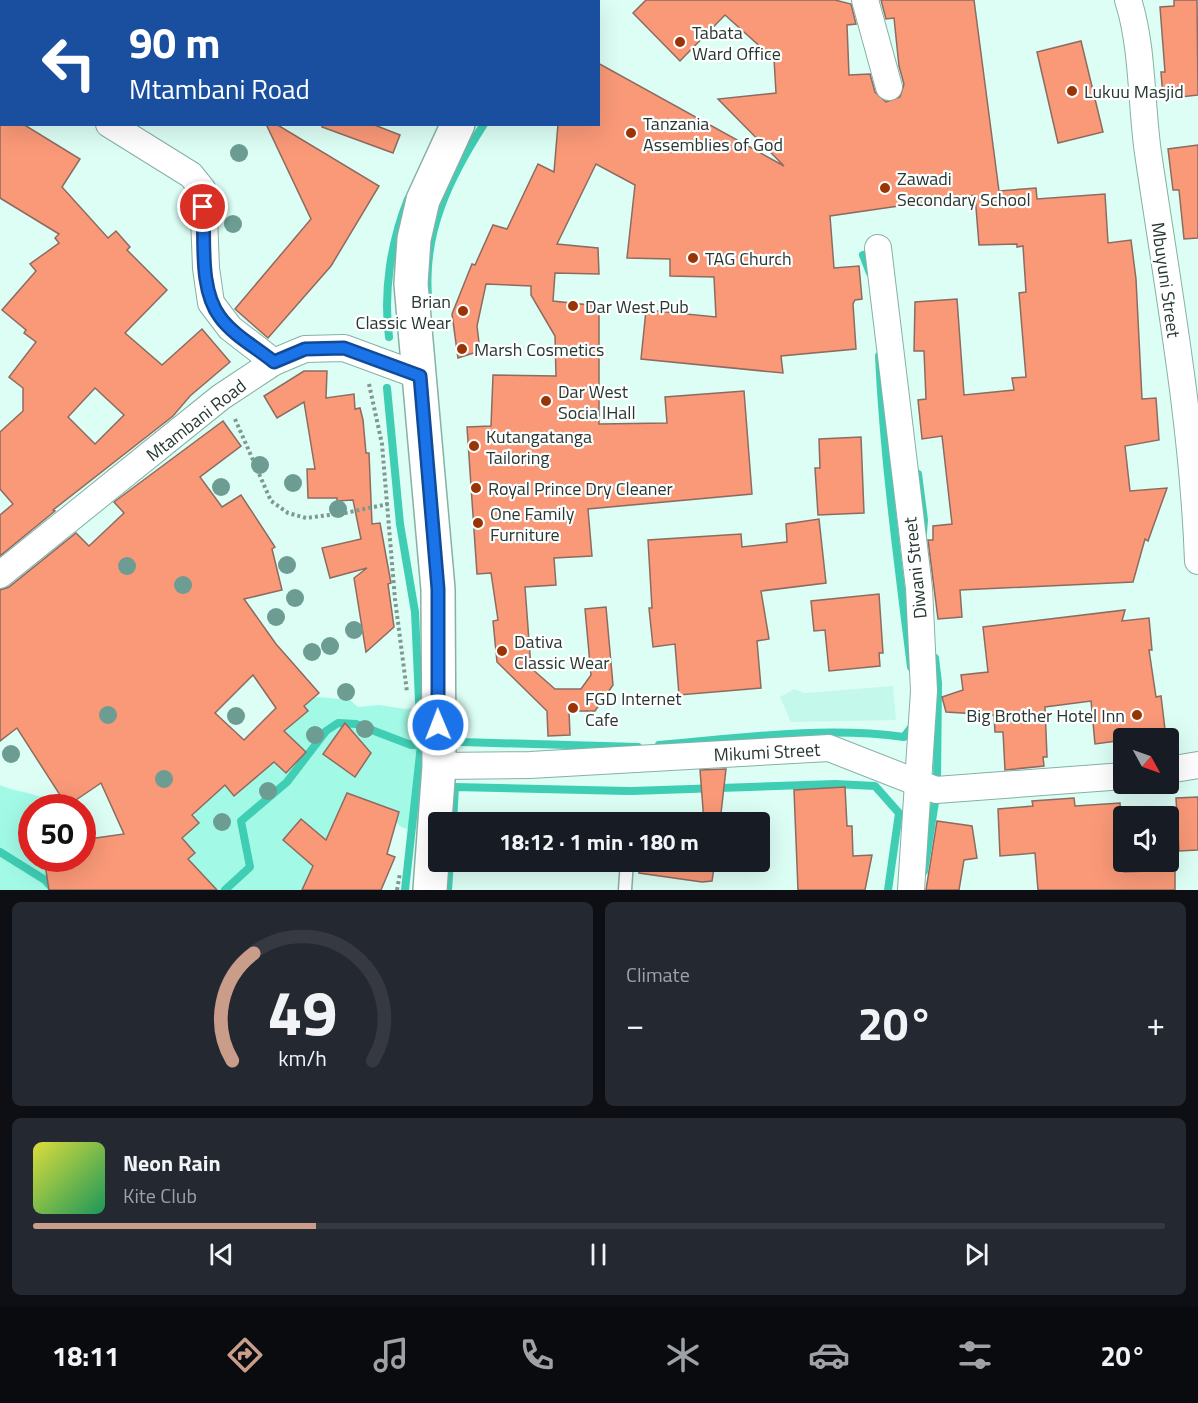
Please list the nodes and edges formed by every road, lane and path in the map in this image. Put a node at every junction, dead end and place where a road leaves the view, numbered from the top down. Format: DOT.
graph roads {
  1 [pos="865,0"];
  2 [pos="1128,0"];
  3 [pos="889,87"];
  4 [pos="112,126"];
  5 [pos="457,126"];
  6 [pos="878,248"];
  7 [pos="363,354"];
  8 [pos="274,362"];
  9 [pos="420,376"];
  10 [pos="221,397"];
  11 [pos="388,504"];
  12 [pos="1198,561"];
  13 [pos="0,575"];
  14 [pos="407,697"];
  15 [pos="1198,765"];
  16 [pos="439,766"];
  17 [pos="1179,768"];
  18 [pos="1113,777"];
  19 [pos="919,784"];
  20 [pos="401,865"];
  21 [pos="626,872"];
  22 [pos="398,890"];
  23 [pos="430,890"];
  24 [pos="625,890"];
  25 [pos="911,890"];
  1 -- 3 [label="street"];
  2 -- 12 [label="street, Mbuyuni Street"];
  4 -- 8 [label="street"];
  5 -- 9 [label="main road"];
  6 -- 19 [label="street, Diwani Street"];
  7 -- 8 [label="street, Mtambani Road"];
  7 -- 9 [label="street, Mtambani Road"];
  7 -- 11 [label="path"];
  8 -- 10 [label="street, Mtambani Road"];
  9 -- 16 [label="main road"];
  10 -- 11 [label="path"];
  10 -- 13 [label="street, Mtambani Road"];
  11 -- 14 [label="path"];
  15 -- 17 [label="street"];
  16 -- 19 [label="street, Mikumi Street"];
  16 -- 23 [label="main road"];
  18 -- 19 [label="street, Mikumi Street"];
  19 -- 25 [label="street, Diwani Street"];
  20 -- 22 [label="path"];
  21 -- 24 [label="lane"];
}
